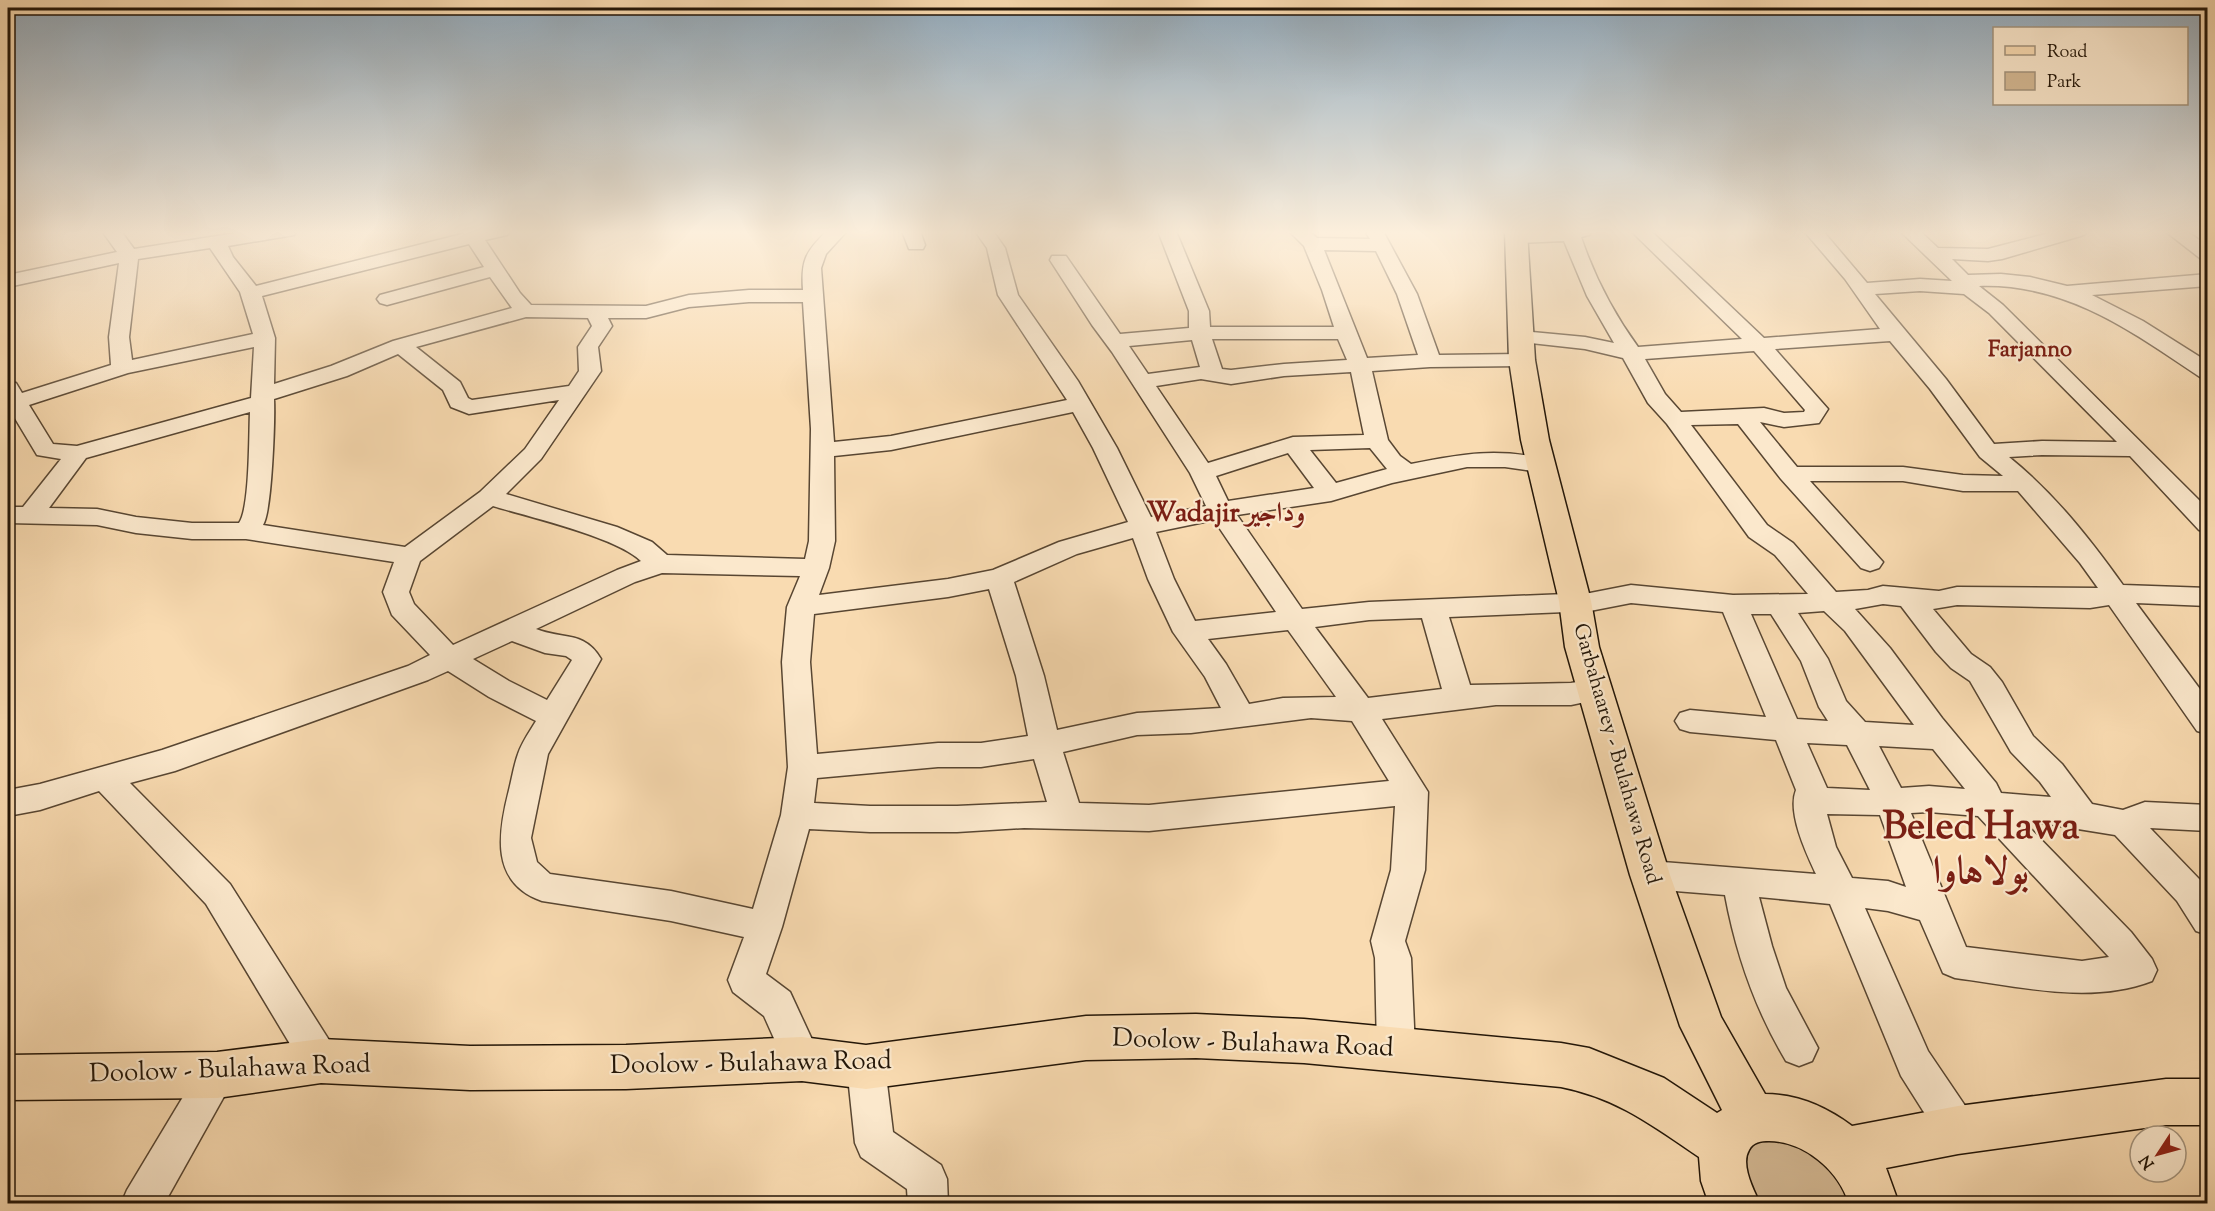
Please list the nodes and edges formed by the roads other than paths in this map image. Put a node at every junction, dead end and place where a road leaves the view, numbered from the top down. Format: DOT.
graph roads {
  1 [pos="125,288"];
  2 [pos="247,288"];
  3 [pos="272,288"];
  4 [pos="430,288"];
  5 [pos="507,288"];
  6 [pos="813,288"];
  7 [pos="1006,288"];
  8 [pos="1077,288"];
  9 [pos="1190,288"];
  10 [pos="1331,288"];
  11 [pos="1404,288"];
  12 [pos="1519,288"];
  13 [pos="1595,288"];
  14 [pos="1699,288"];
  15 [pos="1884,288"];
  16 [pos="1970,288"];
  17 [pos="2041,288"];
  18 [pos="2127,288"];
  19 [pos="1862,289"];
  20 [pos="2064,292"];
  21 [pos="250,293"];
  22 [pos="813,296"];
  23 [pos="387,299"];
  24 [pos="525,311"];
  25 [pos="596,313"];
  26 [pos="1200,333"];
  27 [pos="1346,333"];
  28 [pos="1895,334"];
  29 [pos="265,338"];
  30 [pos="1115,341"];
  31 [pos="400,345"];
  32 [pos="1760,345"];
  33 [pos="1522,349"];
  34 [pos="1632,354"];
  35 [pos="1430,361"];
  36 [pos="1360,366"];
  37 [pos="123,368"];
  38 [pos="2208,372"];
  39 [pos="1213,374"];
  40 [pos="1141,382"];
  41 [pos="574,392"];
  42 [pos="10,398"];
  43 [pos="263,398"];
  44 [pos="1079,404"];
  45 [pos="1744,417"];
  46 [pos="1675,419"];
  47 [pos="1377,441"];
  48 [pos="1293,444"];
  49 [pos="2136,449"];
  50 [pos="822,450"];
  51 [pos="1988,452"];
  52 [pos="78,453"];
  53 [pos="1540,465"];
  54 [pos="1406,472"];
  55 [pos="1202,473"];
  56 [pos="1789,474"];
  57 [pos="2023,484"];
  58 [pos="1331,493"];
  59 [pos="489,497"];
  60 [pos="1221,511"];
  61 [pos="19,515"];
  62 [pos="2208,524"];
  63 [pos="1141,528"];
  64 [pos="246,531"];
  65 [pos="409,557"];
  66 [pos="1870,562"];
  67 [pos="660,564"];
  68 [pos="816,568"];
  69 [pos="999,578"];
  70 [pos="2117,594"];
  71 [pos="1908,597"];
  72 [pos="2208,597"];
  73 [pos="1575,601"];
  74 [pos="1829,601"];
  75 [pos="1733,604"];
  76 [pos="1779,605"];
  77 [pos="801,607"];
  78 [pos="1433,609"];
  79 [pos="1295,620"];
  80 [pos="510,629"];
  81 [pos="1187,632"];
  82 [pos="448,657"];
  83 [pos="1594,690"];
  84 [pos="1458,697"];
  85 [pos="1361,710"];
  86 [pos="554,716"];
  87 [pos="1241,717"];
  88 [pos="1690,722"];
  89 [pos="2208,723"];
  90 [pos="1788,730"];
  91 [pos="1856,733"];
  92 [pos="1940,738"];
  93 [pos="1045,745"];
  94 [pos="802,767"];
  95 [pos="105,777"];
  96 [pos="1412,792"];
  97 [pos="1808,800"];
  98 [pos="1890,802"];
  99 [pos="8,803"];
  100 [pos="1989,806"];
  101 [pos="797,815"];
  102 [pos="1067,816"];
  103 [pos="2083,817"];
  104 [pos="2208,818"];
  105 [pos="2124,823"];
  106 [pos="1650,875"];
  107 [pos="1739,881"];
  108 [pos="1842,892"];
  109 [pos="1932,909"];
  110 [pos="2208,920"];
  111 [pos="765,927"];
  112 [pos="1799,1048"];
  113 [pos="1396,1049"];
  114 [pos="802,1059"];
  115 [pos="321,1061"];
  116 [pos="866,1067"];
  117 [pos="217,1075"];
  118 [pos="8,1078"];
  119 [pos="2208,1102"];
  120 [pos="1958,1130"];
  121 [pos="1738,1132"];
  122 [pos="1845,1152"];
  123 [pos="141,1203"];
  124 [pos="928,1203"];
  125 [pos="1735,1203"];
  126 [pos="1874,1203"];
  1 -- 37 [label="street"];
  2 -- 21 [label="street"];
  3 -- 21 [label="street"];
  4 -- 23 [label="street"];
  5 -- 24 [label="street"];
  6 -- 22 [label="street"];
  7 -- 44 [label="street"];
  8 -- 30 [label="street"];
  9 -- 26 [label="street"];
  10 -- 27 [label="street"];
  11 -- 35 [label="street"];
  12 -- 33 [label="main road, Garbahaarey - Bulahawa Road"];
  13 -- 34 [label="street"];
  14 -- 32 [label="street"];
  15 -- 19 [label="street"];
  16 -- 49 [label="street"];
  17 -- 20 [label="street"];
  18 -- 20 [label="street"];
  19 -- 28 [label="street"];
  20 -- 38 [label="street"];
  21 -- 29 [label="street"];
  22 -- 25 [label="street"];
  22 -- 50 [label="street"];
  24 -- 25 [label="street"];
  24 -- 31 [label="street"];
  25 -- 41 [label="street"];
  26 -- 27 [label="street"];
  26 -- 30 [label="street"];
  26 -- 39 [label="street"];
  27 -- 36 [label="street"];
  28 -- 32 [label="street"];
  28 -- 51 [label="street"];
  29 -- 37 [label="street"];
  29 -- 43 [label="street"];
  30 -- 40 [label="street"];
  31 -- 41 [label="street"];
  31 -- 43 [label="street"];
  32 -- 34 [label="street"];
  32 -- 45 [label="street"];
  33 -- 34 [label="street"];
  33 -- 35 [label="street"];
  33 -- 53 [label="main road, Garbahaarey - Bulahawa Road"];
  34 -- 46 [label="street"];
  35 -- 36 [label="street"];
  36 -- 39 [label="street"];
  36 -- 47 [label="street"];
  37 -- 42 [label="street"];
  39 -- 40 [label="street"];
  40 -- 55 [label="street"];
  41 -- 59 [label="street"];
  42 -- 52 [label="street"];
  43 -- 52 [label="street"];
  43 -- 64 [label="street"];
  44 -- 50 [label="street"];
  44 -- 63 [label="street"];
  45 -- 46 [label="street"];
  45 -- 56 [label="street"];
  46 -- 74 [label="street"];
  47 -- 48 [label="street"];
  47 -- 54 [label="street"];
  48 -- 55 [label="street"];
  48 -- 58 [label="street"];
  49 -- 51 [label="street"];
  49 -- 62 [label="street"];
  50 -- 68 [label="street"];
  51 -- 57 [label="street"];
  52 -- 61 [label="street"];
  53 -- 54 [label="street"];
  53 -- 73 [label="main road, Garbahaarey - Bulahawa Road"];
  54 -- 58 [label="street"];
  55 -- 60 [label="street"];
  56 -- 57 [label="street"];
  56 -- 66 [label="street"];
  57 -- 70 [label="street"];
  58 -- 60 [label="street"];
  59 -- 65 [label="street"];
  59 -- 67 [label="street"];
  60 -- 63 [label="street"];
  60 -- 79 [label="street"];
  61 -- 64 [label="street"];
  63 -- 69 [label="street"];
  63 -- 81 [label="street"];
  64 -- 65 [label="street"];
  65 -- 82 [label="street"];
  67 -- 68 [label="street"];
  67 -- 80 [label="street"];
  68 -- 77 [label="street"];
  69 -- 77 [label="street"];
  69 -- 93 [label="street"];
  70 -- 71 [label="street"];
  70 -- 72 [label="street"];
  70 -- 89 [label="street"];
  71 -- 74 [label="street"];
  71 -- 103 [label="street"];
  73 -- 75 [label="street"];
  73 -- 78 [label="street"];
  73 -- 83 [label="main road, Garbahaarey - Bulahawa Road"];
  74 -- 76 [label="street"];
  74 -- 92 [label="street"];
  75 -- 76 [label="street"];
  75 -- 90 [label="street"];
  76 -- 91 [label="street"];
  77 -- 94 [label="street"];
  78 -- 79 [label="street"];
  78 -- 84 [label="street"];
  79 -- 81 [label="street"];
  79 -- 85 [label="street"];
  80 -- 82 [label="street"];
  80 -- 86 [label="street"];
  81 -- 87 [label="street"];
  82 -- 86 [label="street"];
  82 -- 95 [label="street"];
  83 -- 84 [label="street"];
  83 -- 106 [label="main road, Garbahaarey - Bulahawa Road"];
  84 -- 85 [label="street"];
  85 -- 87 [label="street"];
  85 -- 96 [label="street"];
  86 -- 111 [label="street"];
  87 -- 93 [label="street"];
  88 -- 90 [label="street"];
  90 -- 91 [label="street"];
  90 -- 97 [label="street"];
  91 -- 92 [label="street"];
  91 -- 98 [label="street"];
  92 -- 100 [label="street"];
  93 -- 94 [label="street"];
  93 -- 102 [label="street"];
  94 -- 101 [label="street"];
  95 -- 99 [label="street"];
  95 -- 115 [label="street"];
  96 -- 102 [label="street"];
  96 -- 113 [label="street"];
  97 -- 98 [label="street"];
  97 -- 108 [label="street"];
  98 -- 100 [label="street"];
  98 -- 109 [label="street"];
  100 -- 103 [label="street"];
  100 -- 109 [label="street"];
  101 -- 102 [label="street"];
  101 -- 111 [label="street"];
  103 -- 105 [label="street"];
  104 -- 105 [label="street"];
  105 -- 110 [label="street"];
  106 -- 107 [label="street"];
  106 -- 121 [label="main road, Garbahaarey - Bulahawa Road"];
  107 -- 108 [label="street"];
  107 -- 112 [label="street"];
  108 -- 109 [label="street"];
  108 -- 120 [label="street"];
  111 -- 114 [label="street"];
  113 -- 116 [label="main road, Doolow - Bulahawa Road"];
  113 -- 121 [label="main road, Doolow - Bulahawa Road"];
  114 -- 115 [label="main road, Doolow - Bulahawa Road"];
  114 -- 116 [label="main road, Doolow - Bulahawa Road"];
  115 -- 117 [label="main road, Doolow - Bulahawa Road"];
  116 -- 124 [label="street"];
  117 -- 118 [label="main road, Doolow - Bulahawa Road"];
  117 -- 123 [label="street"];
  119 -- 120 [label="main road"];
  120 -- 122 [label="main road"];
  121 -- 122 [label="main road"];
  121 -- 125 [label="main road"];
  122 -- 126 [label="main road"];
}
